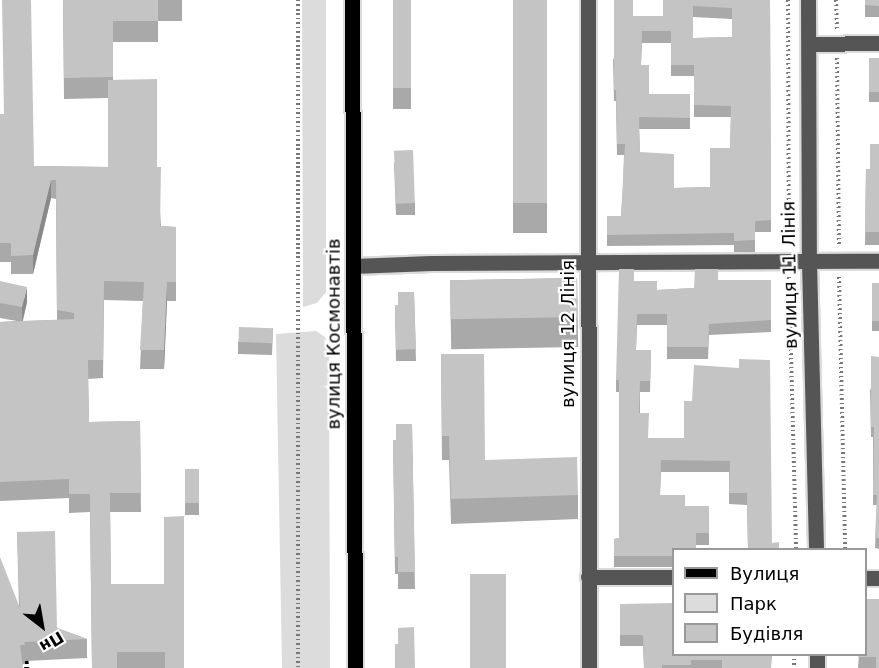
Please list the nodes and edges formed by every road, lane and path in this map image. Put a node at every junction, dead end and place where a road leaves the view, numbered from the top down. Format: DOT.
graph roads {
  1 [pos="298,0"];
  2 [pos="352,0"];
  3 [pos="588,0"];
  4 [pos="808,0"];
  5 [pos="836,0"];
  6 [pos="879,43"];
  7 [pos="809,44"];
  8 [pos="837,44"];
  9 [pos="809,261"];
  10 [pos="839,261"];
  11 [pos="879,261"];
  12 [pos="587,263"];
  13 [pos="353,267"];
  14 [pos="816,548"];
  15 [pos="845,548"];
  16 [pos="588,577"];
  17 [pos="672,577"];
  18 [pos="298,668"];
  19 [pos="355,668"];
  20 [pos="589,668"];
  1 -- 18 [label="path"];
  2 -- 13 [label="main road, вулиця Космонавтів"];
  3 -- 12 [label="street, вулиця 12 Лінія"];
  4 -- 7 [label="street, вулиця 11 Лінія"];
  5 -- 8 [label="path"];
  6 -- 8 [label="street"];
  7 -- 8 [label="street"];
  7 -- 9 [label="street, вулиця 11 Лінія"];
  8 -- 10 [label="path"];
  9 -- 10 [label="street"];
  9 -- 12 [label="street"];
  9 -- 14 [label="street, вулиця 11 Лінія"];
  10 -- 11 [label="street"];
  10 -- 15 [label="path"];
  12 -- 13 [label="street"];
  12 -- 16 [label="street, вулиця 12 Лінія"];
  13 -- 19 [label="main road, вулиця Космонавтів"];
  16 -- 17 [label="street"];
  16 -- 20 [label="street, вулиця 12 Лінія"];
}
